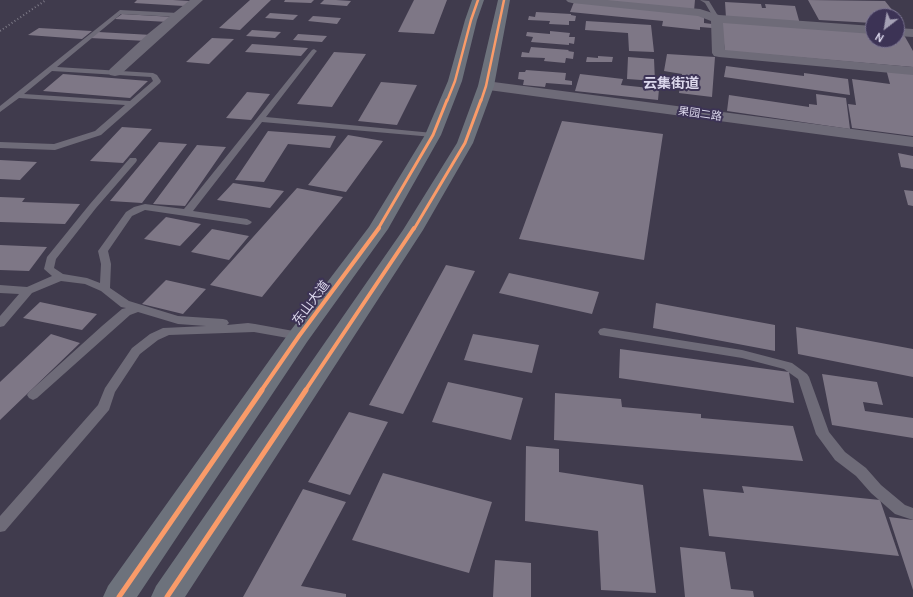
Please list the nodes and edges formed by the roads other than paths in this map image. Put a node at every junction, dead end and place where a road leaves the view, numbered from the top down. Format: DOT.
graph roads {
  1 [pos="197,0"];
  2 [pos="478,0"];
  3 [pos="504,0"];
  4 [pos="572,0"];
  5 [pos="703,0"];
  6 [pos="178,15"];
  7 [pos="717,19"];
  8 [pos="865,29"];
  9 [pos="314,50"];
  10 [pos="50,69"];
  11 [pos="913,71"];
  12 [pos="115,72"];
  13 [pos="486,86"];
  14 [pos="17,96"];
  15 [pos="132,103"];
  16 [pos="0,110"];
  17 [pos="260,120"];
  18 [pos="432,135"];
  19 [pos="913,142"];
  20 [pos="0,145"];
  21 [pos="133,160"];
  22 [pos="186,213"];
  23 [pos="247,222"];
  24 [pos="60,277"];
  25 [pos="0,289"];
  26 [pos="105,289"];
  27 [pos="28,290"];
  28 [pos="138,308"];
  29 [pos="0,323"];
  30 [pos="255,328"];
  31 [pos="604,332"];
  32 [pos="299,336"];
  33 [pos="33,395"];
  34 [pos="913,514"];
  35 [pos="0,526"];
  36 [pos="119,597"];
  37 [pos="167,597"];
  1 -- 6 [label="street"];
  2 -- 18 [label="main road, 东山大道"];
  3 -- 13 [label="main road"];
  4 -- 7 [label="street"];
  5 -- 7 [label="lane"];
  6 -- 10 [label="lane"];
  6 -- 12 [label="street"];
  7 -- 8 [label="street"];
  7 -- 11 [label="street"];
  9 -- 17 [label="lane"];
  10 -- 12 [label="lane"];
  10 -- 14 [label="lane"];
  12 -- 15 [label="lane"];
  13 -- 19 [label="street, 果园二路"];
  13 -- 37 [label="main road"];
  14 -- 15 [label="lane"];
  14 -- 16 [label="lane"];
  15 -- 20 [label="lane"];
  17 -- 18 [label="lane"];
  17 -- 22 [label="lane"];
  18 -- 32 [label="main road, 东山大道"];
  21 -- 24 [label="lane"];
  22 -- 23 [label="lane"];
  22 -- 26 [label="lane"];
  24 -- 26 [label="lane"];
  24 -- 27 [label="lane"];
  25 -- 27 [label="lane"];
  26 -- 28 [label="lane"];
  27 -- 29 [label="lane"];
  28 -- 30 [label="lane"];
  28 -- 33 [label="lane"];
  30 -- 32 [label="lane"];
  30 -- 35 [label="lane"];
  31 -- 34 [label="lane"];
  32 -- 36 [label="main road, 东山大道"];
}
